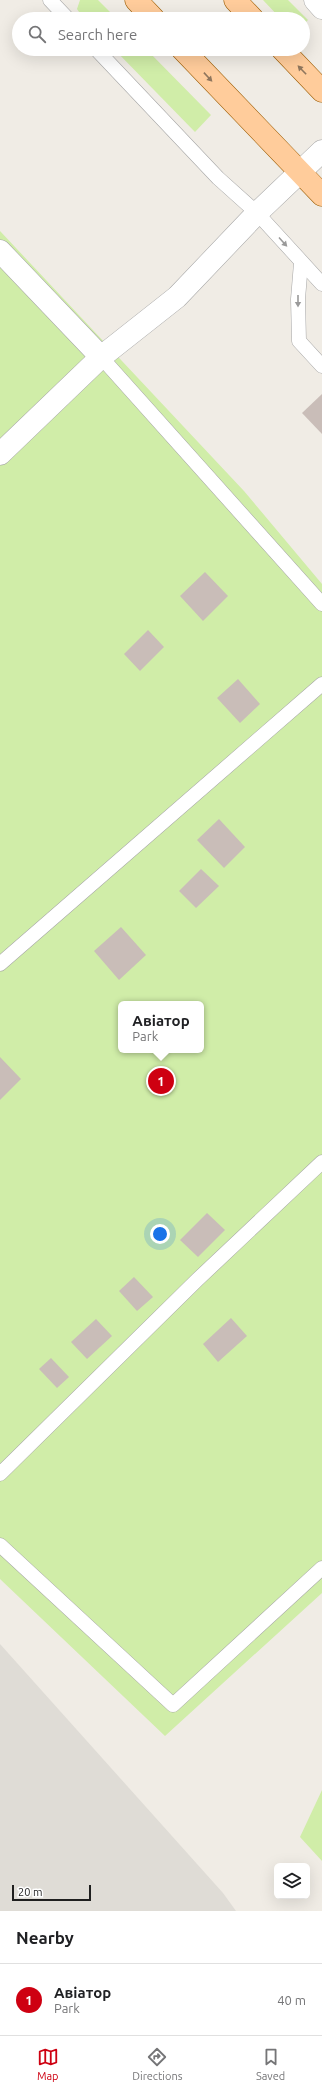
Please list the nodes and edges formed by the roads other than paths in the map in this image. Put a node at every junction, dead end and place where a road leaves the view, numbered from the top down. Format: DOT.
graph roads {
  1 [pos="50,0"];
  2 [pos="136,0"];
  3 [pos="235,0"];
  4 [pos="315,0"];
  5 [pos="322,8"];
  6 [pos="61,12"];
  7 [pos="147,12"];
  8 [pos="246,12"];
  9 [pos="103,56"];
  10 [pos="189,56"];
  11 [pos="289,56"];
  12 [pos="322,91"];
  13 [pos="322,151"];
  14 [pos="299,172"];
  15 [pos="322,195"];
  16 [pos="257,213"];
  17 [pos="0,251"];
  18 [pos="301,262"];
  19 [pos="322,284"];
  20 [pos="101,357"];
  21 [pos="322,366"];
  22 [pos="0,454"];
  23 [pos="322,604"];
  24 [pos="322,684"];
  25 [pos="0,964"];
  26 [pos="322,1162"];
  27 [pos="0,1474"];
  28 [pos="0,1544"];
  29 [pos="322,1568"];
  1 -- 6 [label="lane"];
  2 -- 7 [label="main road"];
  3 -- 8 [label="main road"];
  4 -- 5 [label="street"];
  9 -- 16 [label="lane"];
  10 -- 14 [label="main road, one-way"];
  12 -- 11 [label="main road, one-way"];
  13 -- 14 [label="street"];
  14 -- 15 [label="main road"];
  14 -- 16 [label="street"];
  16 -- 18 [label="lane, one-way"];
  16 -- 20 [label="street"];
  17 -- 20 [label="street"];
  18 -- 19 [label="lane"];
  18 -- 21 [label="lane, one-way"];
  20 -- 22 [label="street"];
  20 -- 23 [label="lane"];
  24 -- 25 [label="lane"];
  26 -- 27 [label="lane"];
  28 -- 29 [label="lane"];
}
